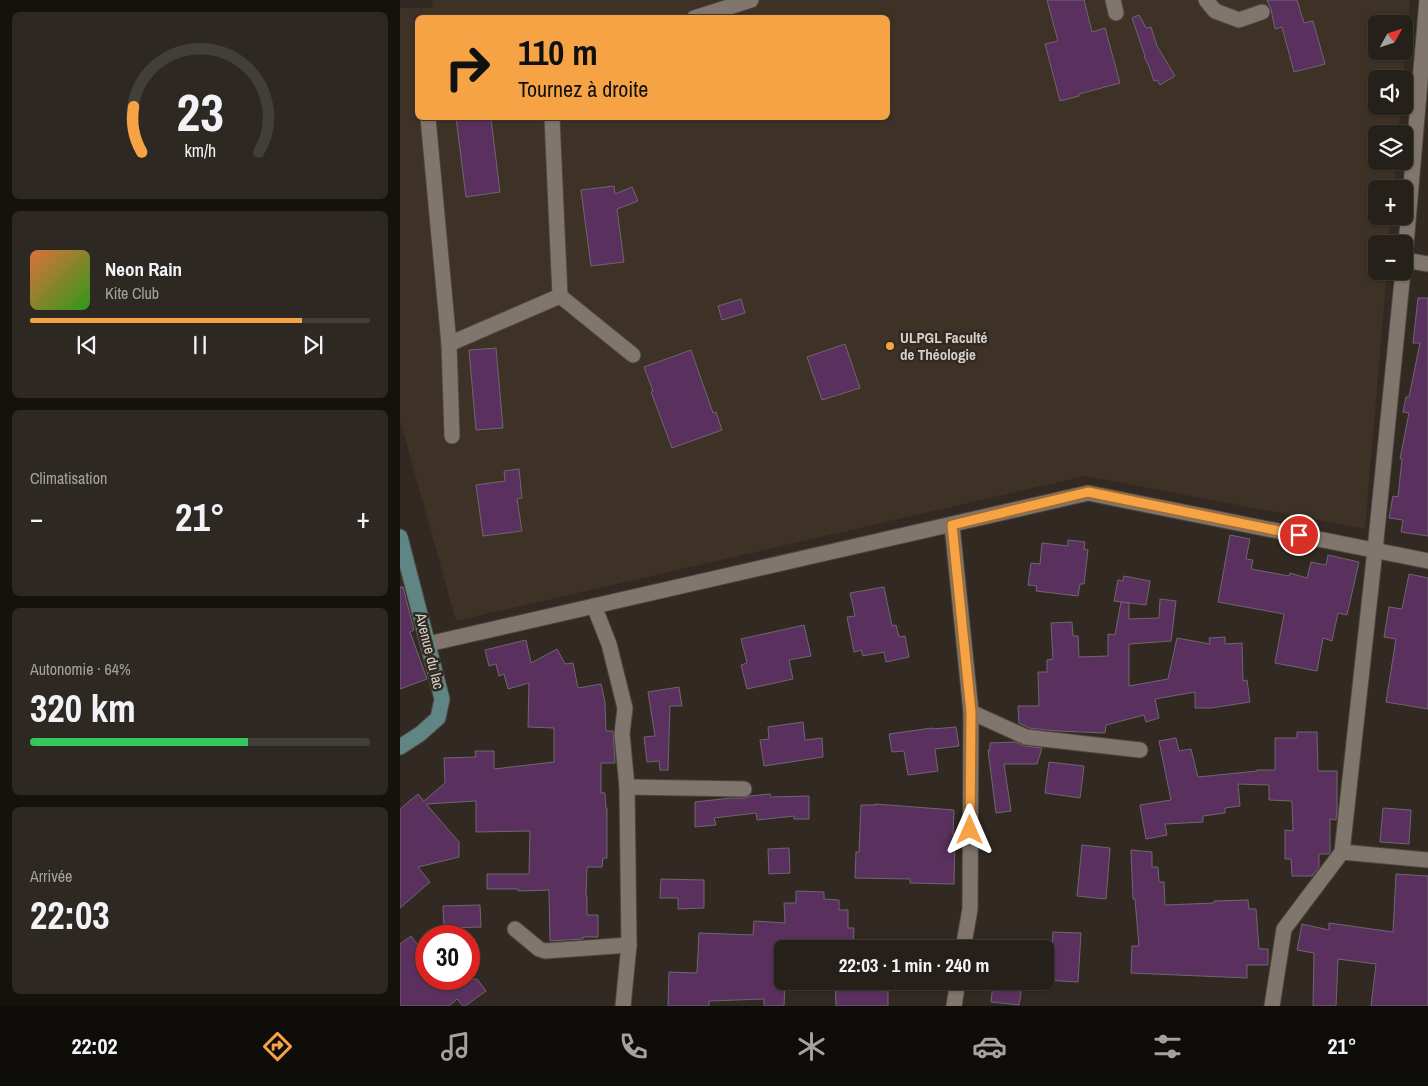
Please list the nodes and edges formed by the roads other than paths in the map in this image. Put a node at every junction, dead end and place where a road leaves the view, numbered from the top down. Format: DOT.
graph roads {
  1 [pos="751,0"];
  2 [pos="1206,0"];
  3 [pos="1427,0"];
  4 [pos="1262,12"];
  5 [pos="704,15"];
  6 [pos="428,120"];
  7 [pos="552,120"];
  8 [pos="1407,235"];
  9 [pos="1428,264"];
  10 [pos="1413,265"];
  11 [pos="1403,280"];
  12 [pos="560,296"];
  13 [pos="450,344"];
  14 [pos="633,355"];
  15 [pos="452,436"];
  16 [pos="952,525"];
  17 [pos="400,537"];
  18 [pos="1375,550"];
  19 [pos="1428,561"];
  20 [pos="594,606"];
  21 [pos="428,644"];
  22 [pos="971,712"];
  23 [pos="400,747"];
  24 [pos="1140,750"];
  25 [pos="627,787"];
  26 [pos="744,789"];
  27 [pos="1342,852"];
  28 [pos="1428,860"];
  29 [pos="515,929"];
  30 [pos="965,940"];
  31 [pos="629,945"];
  32 [pos="957,990"];
  33 [pos="623,1006"];
  34 [pos="954,1006"];
  35 [pos="1272,1006"];
  1 -- 5 [label="street"];
  2 -- 4 [label="street"];
  3 -- 8 [label="street"];
  6 -- 13 [label="street"];
  7 -- 12 [label="street"];
  9 -- 10 [label="street"];
  11 -- 18 [label="street"];
  12 -- 13 [label="street"];
  12 -- 14 [label="street"];
  13 -- 15 [label="street"];
  16 -- 18 [label="street"];
  16 -- 20 [label="street"];
  16 -- 22 [label="street"];
  17 -- 21 [label="main road, Avenue du lac"];
  18 -- 19 [label="street"];
  18 -- 27 [label="street"];
  20 -- 21 [label="street"];
  20 -- 25 [label="street"];
  21 -- 23 [label="main road, Avenue du lac"];
  22 -- 24 [label="street"];
  22 -- 30 [label="street"];
  25 -- 26 [label="street"];
  25 -- 31 [label="street"];
  27 -- 28 [label="street"];
  27 -- 35 [label="street"];
  29 -- 31 [label="street"];
  31 -- 33 [label="street"];
  32 -- 34 [label="street"];
}
